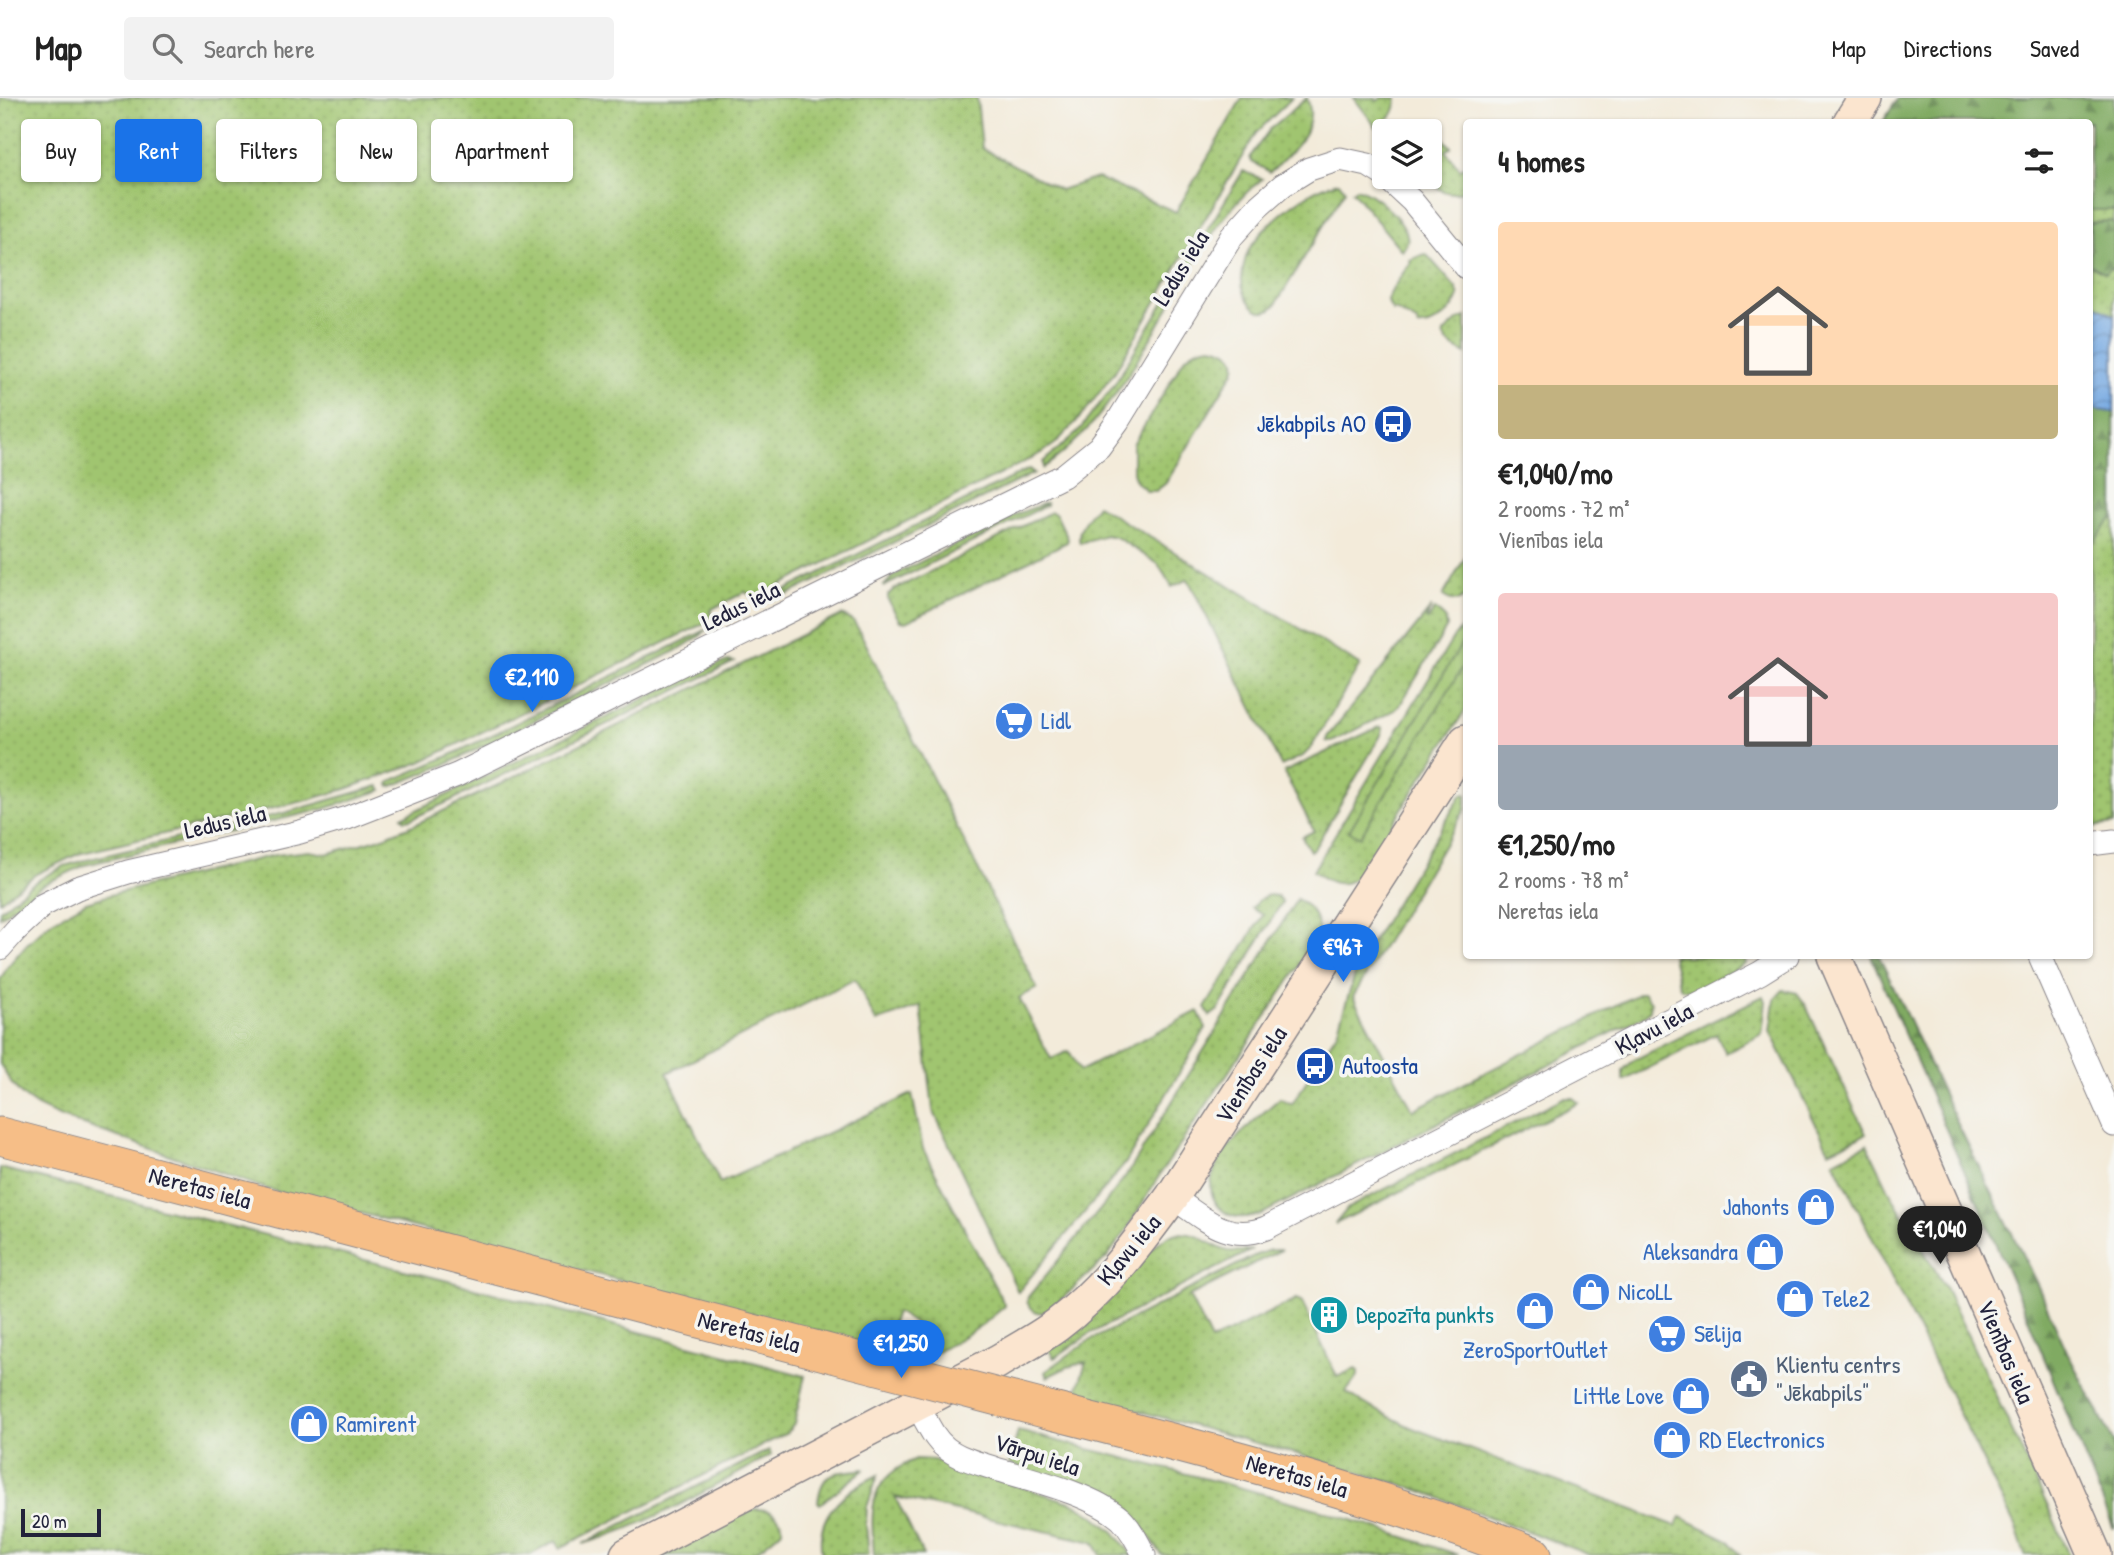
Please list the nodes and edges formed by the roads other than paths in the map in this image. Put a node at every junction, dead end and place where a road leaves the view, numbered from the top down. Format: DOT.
graph roads {
  1 [pos="1865,98"];
  2 [pos="1852,119"];
  3 [pos="1372,167"];
  4 [pos="1399,189"];
  5 [pos="1463,263"];
  6 [pos="1463,746"];
  7 [pos="2114,841"];
  8 [pos="2093,844"];
  9 [pos="0,948"];
  10 [pos="1782,959"];
  11 [pos="1836,959"];
  12 [pos="2041,959"];
  13 [pos="2114,1125"];
  14 [pos="0,1136"];
  15 [pos="1172,1197"];
  16 [pos="916,1403"];
  17 [pos="627,1555"];
  18 [pos="1144,1555"];
  19 [pos="1533,1555"];
  20 [pos="2095,1555"];
  1 -- 2 [label="street"];
  3 -- 9 [label="street, Ledus iela"];
  4 -- 5 [label="street, Ledus iela"];
  6 -- 15 [label="street, Vienības iela"];
  7 -- 8 [label="street"];
  10 -- 15 [label="street, Kļavu iela"];
  11 -- 20 [label="street, Vienības iela"];
  12 -- 13 [label="street"];
  14 -- 19 [label="main road, Neretas iela, bridge"];
  15 -- 16 [label="street, Kļavu iela"];
  16 -- 17 [label="street, Kļavu iela"];
  16 -- 18 [label="street, Vārpu iela"];
}
